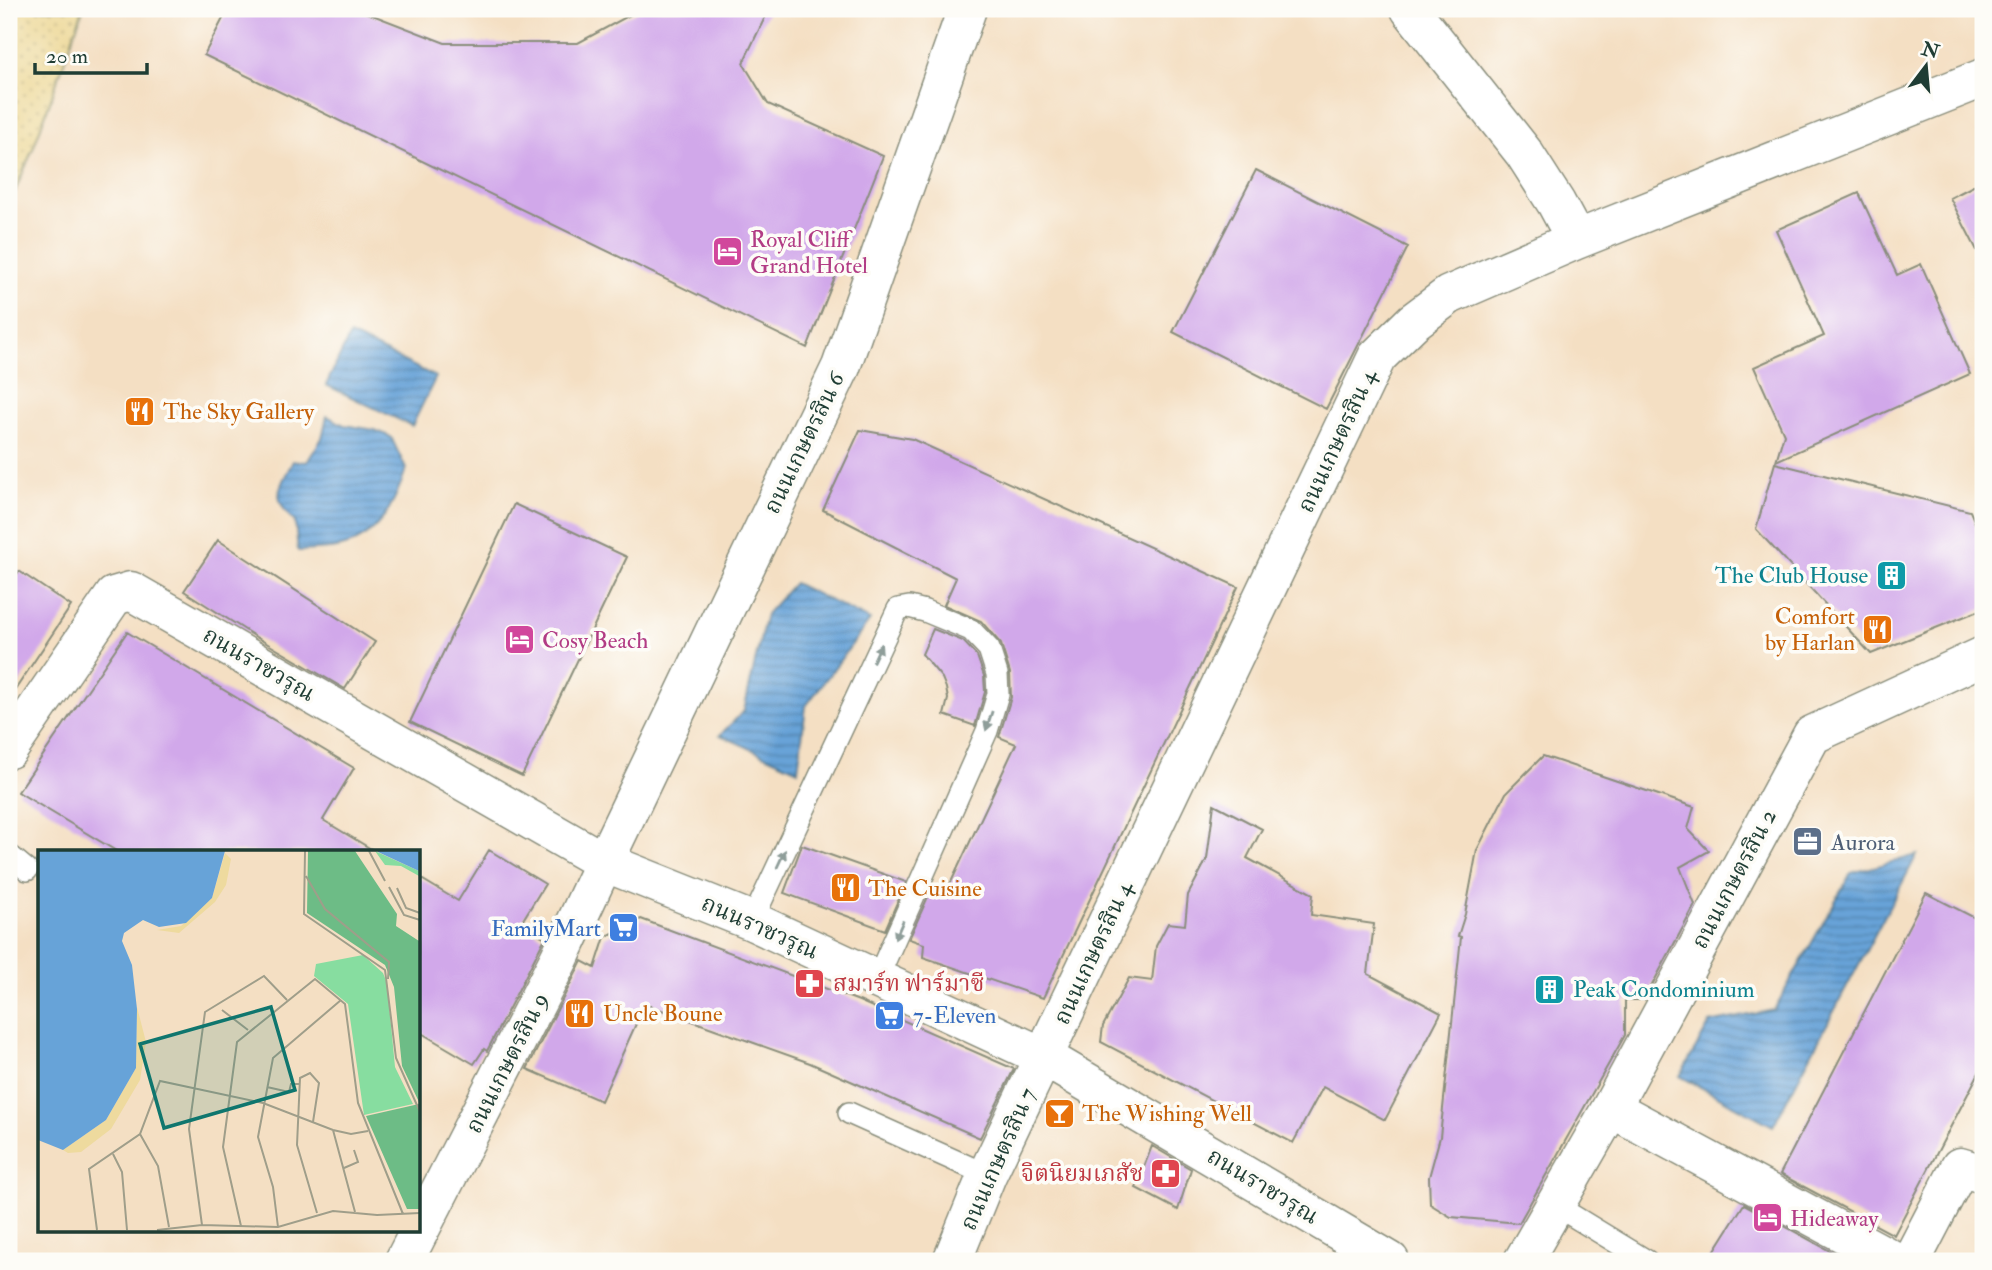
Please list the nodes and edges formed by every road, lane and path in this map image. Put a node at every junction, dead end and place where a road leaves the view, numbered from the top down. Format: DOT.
graph roads {
  1 [pos="967,9"];
  2 [pos="1410,9"];
  3 [pos="1983,78"];
  4 [pos="1576,240"];
  5 [pos="1983,656"];
  6 [pos="9,749"];
  7 [pos="9,855"];
  8 [pos="604,862"];
  9 [pos="27,870"];
  10 [pos="752,921"];
  11 [pos="877,979"];
  12 [pos="1044,1056"];
  13 [pos="1611,1108"];
  14 [pos="849,1113"];
  15 [pos="1983,1174"];
  16 [pos="987,1175"];
  17 [pos="1555,1205"];
  18 [pos="425,1207"];
  19 [pos="415,1232"];
  20 [pos="404,1261"];
  21 [pos="953,1261"];
  22 [pos="1390,1261"];
  23 [pos="1523,1261"];
  24 [pos="1647,1261"];
  25 [pos="1895,1261"];
  26 [pos="1912,1261"];
  1 -- 8 [label="street, ถนนเกษตรสิน 6"];
  2 -- 4 [label="street"];
  3 -- 4 [label="street, ถนนเกษตรสิน 4"];
  4 -- 12 [label="street, ถนนเกษตรสิน 4"];
  5 -- 13 [label="street, ถนนเกษตรสิน 2"];
  6 -- 8 [label="street, ถนนราชวรุณ"];
  7 -- 9 [label="lane"];
  8 -- 10 [label="street, ถนนราชวรุณ"];
  8 -- 18 [label="street, ถนนเกษตรสิน 9"];
  10 -- 11 [label="street, ถนนราชวรุณ"];
  10 -- 11 [label="lane, one-way"];
  11 -- 12 [label="street, ถนนราชวรุณ"];
  12 -- 16 [label="street, ถนนเกษตรสิน 7"];
  12 -- 22 [label="street, ถนนราชวรุณ"];
  13 -- 17 [label="street, ถนนเกษตรสิน 2"];
  13 -- 25 [label="street"];
  14 -- 16 [label="lane"];
  15 -- 26 [label="street"];
  16 -- 21 [label="street, ถนนเกษตรสิน 7"];
  17 -- 23 [label="street, ถนนเกษตรสิน 2"];
  17 -- 24 [label="lane"];
  19 -- 20 [label="street, ถนนเกษตรสิน 9"];
}
